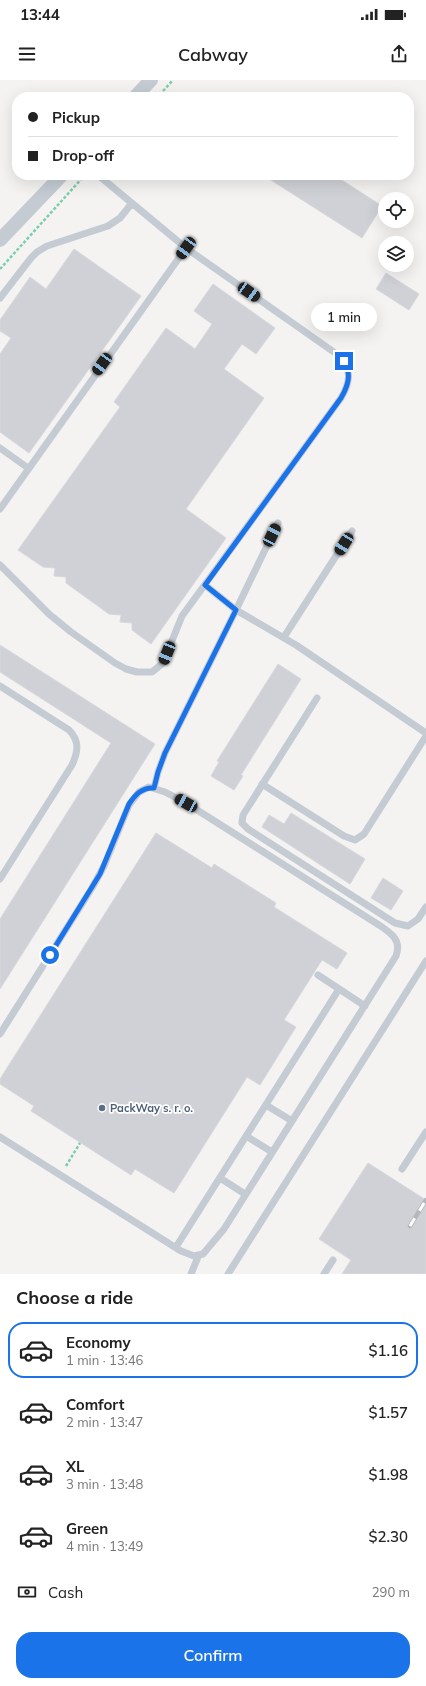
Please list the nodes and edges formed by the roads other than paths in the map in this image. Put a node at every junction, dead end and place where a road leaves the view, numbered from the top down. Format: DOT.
graph roads {
  1 [pos="151,80"];
  2 [pos="140,92"];
  3 [pos="57,180"];
  4 [pos="104,180"];
  5 [pos="132,203"];
  6 [pos="0,240"];
  7 [pos="186,248"];
  8 [pos="0,298"];
  9 [pos="0,448"];
  10 [pos="28,468"];
  11 [pos="0,509"];
  12 [pos="278,523"];
  13 [pos="352,531"];
  14 [pos="0,565"];
  15 [pos="205,585"];
  16 [pos="236,610"];
  17 [pos="284,637"];
  18 [pos="0,686"];
  19 [pos="317,698"];
  20 [pos="426,735"];
  21 [pos="262,784"];
  22 [pos="154,788"];
  23 [pos="0,879"];
  24 [pos="426,908"];
  25 [pos="426,961"];
  26 [pos="318,976"];
  27 [pos="339,989"];
  28 [pos="364,1006"];
  29 [pos="0,1034"];
  30 [pos="266,1105"];
  31 [pos="292,1121"];
  32 [pos="426,1132"];
  33 [pos="246,1136"];
  34 [pos="0,1137"];
  35 [pos="272,1152"];
  36 [pos="402,1169"];
  37 [pos="220,1178"];
  38 [pos="245,1194"];
  39 [pos="176,1247"];
  40 [pos="198,1257"];
  41 [pos="333,1260"];
  42 [pos="191,1274"];
  43 [pos="228,1274"];
  44 [pos="324,1274"];
  1 -- 2 [label="street"];
  3 -- 6 [label="street"];
  4 -- 5 [label="lane"];
  5 -- 7 [label="lane"];
  5 -- 8 [label="lane"];
  7 -- 10 [label="lane"];
  7 -- 15 [label="lane"];
  9 -- 10 [label="lane"];
  10 -- 11 [label="lane"];
  12 -- 16 [label="lane"];
  13 -- 17 [label="lane"];
  14 -- 15 [label="lane"];
  15 -- 16 [label="lane"];
  16 -- 17 [label="lane"];
  16 -- 22 [label="lane"];
  17 -- 20 [label="lane"];
  18 -- 23 [label="lane"];
  19 -- 21 [label="lane"];
  20 -- 21 [label="lane"];
  21 -- 24 [label="lane"];
  22 -- 28 [label="lane"];
  22 -- 29 [label="lane"];
  25 -- 43 [label="lane"];
  26 -- 27 [label="lane"];
  27 -- 28 [label="lane"];
  27 -- 30 [label="lane"];
  28 -- 31 [label="lane"];
  30 -- 31 [label="lane"];
  30 -- 33 [label="lane"];
  31 -- 35 [label="lane"];
  32 -- 36 [label="lane"];
  33 -- 35 [label="lane"];
  33 -- 37 [label="lane"];
  34 -- 39 [label="lane"];
  35 -- 38 [label="lane"];
  37 -- 38 [label="lane"];
  37 -- 39 [label="lane"];
  38 -- 40 [label="lane"];
  39 -- 40 [label="lane"];
  40 -- 42 [label="lane"];
  41 -- 44 [label="lane"];
}
